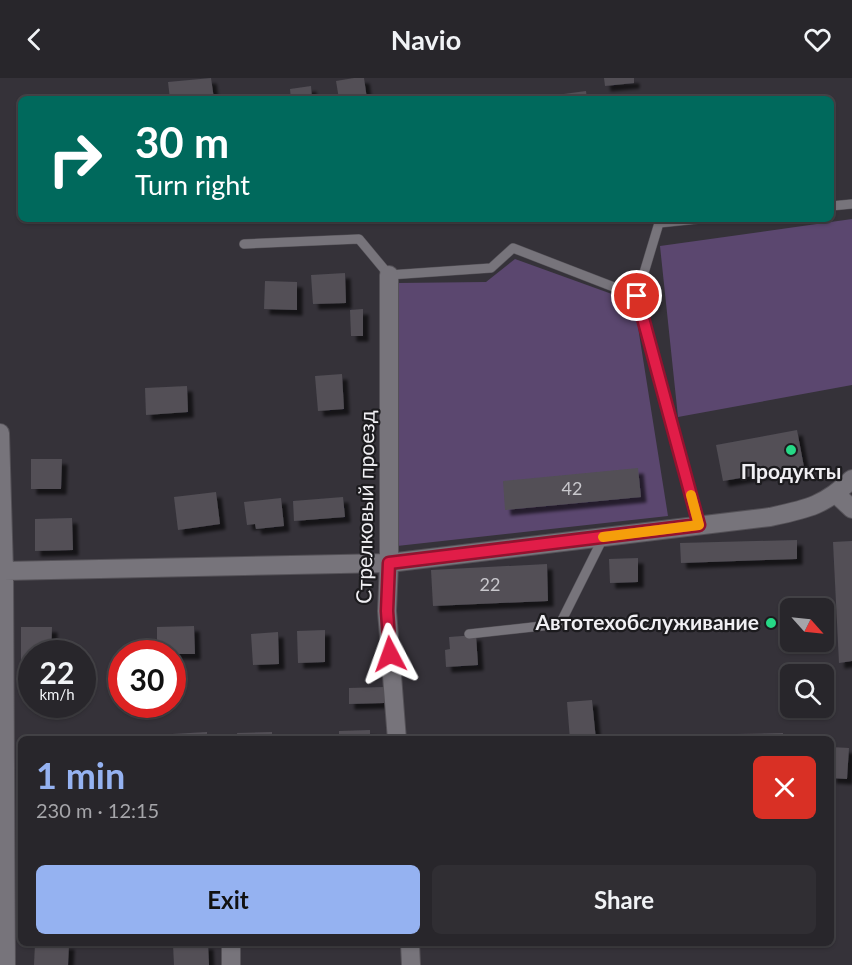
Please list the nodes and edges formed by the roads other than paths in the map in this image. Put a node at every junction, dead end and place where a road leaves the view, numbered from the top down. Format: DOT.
graph roads {
  1 [pos="852,204"];
  2 [pos="834,206"];
  3 [pos="669,222"];
  4 [pos="244,244"];
  5 [pos="389,275"];
  6 [pos="637,296"];
  7 [pos="0,433"];
  8 [pos="852,479"];
  9 [pos="836,494"];
  10 [pos="852,508"];
  11 [pos="699,525"];
  12 [pos="604,536"];
  13 [pos="389,563"];
  14 [pos="4,572"];
  15 [pos="469,634"];
  16 [pos="397,736"];
  17 [pos="231,946"];
  18 [pos="410,946"];
  19 [pos="6,965"];
  20 [pos="231,965"];
  21 [pos="411,965"];
  1 -- 2 [label="lane"];
  3 -- 6 [label="lane"];
  4 -- 5 [label="lane"];
  5 -- 6 [label="lane"];
  5 -- 13 [label="street, Стрелковый проезд"];
  6 -- 11 [label="lane"];
  7 -- 14 [label="street"];
  8 -- 9 [label="street"];
  9 -- 10 [label="street"];
  9 -- 11 [label="street"];
  11 -- 12 [label="street"];
  12 -- 13 [label="street"];
  12 -- 15 [label="lane"];
  13 -- 14 [label="street"];
  13 -- 16 [label="street, Стрелковый проезд"];
  14 -- 19 [label="street"];
  17 -- 20 [label="street"];
  18 -- 21 [label="street"];
}
